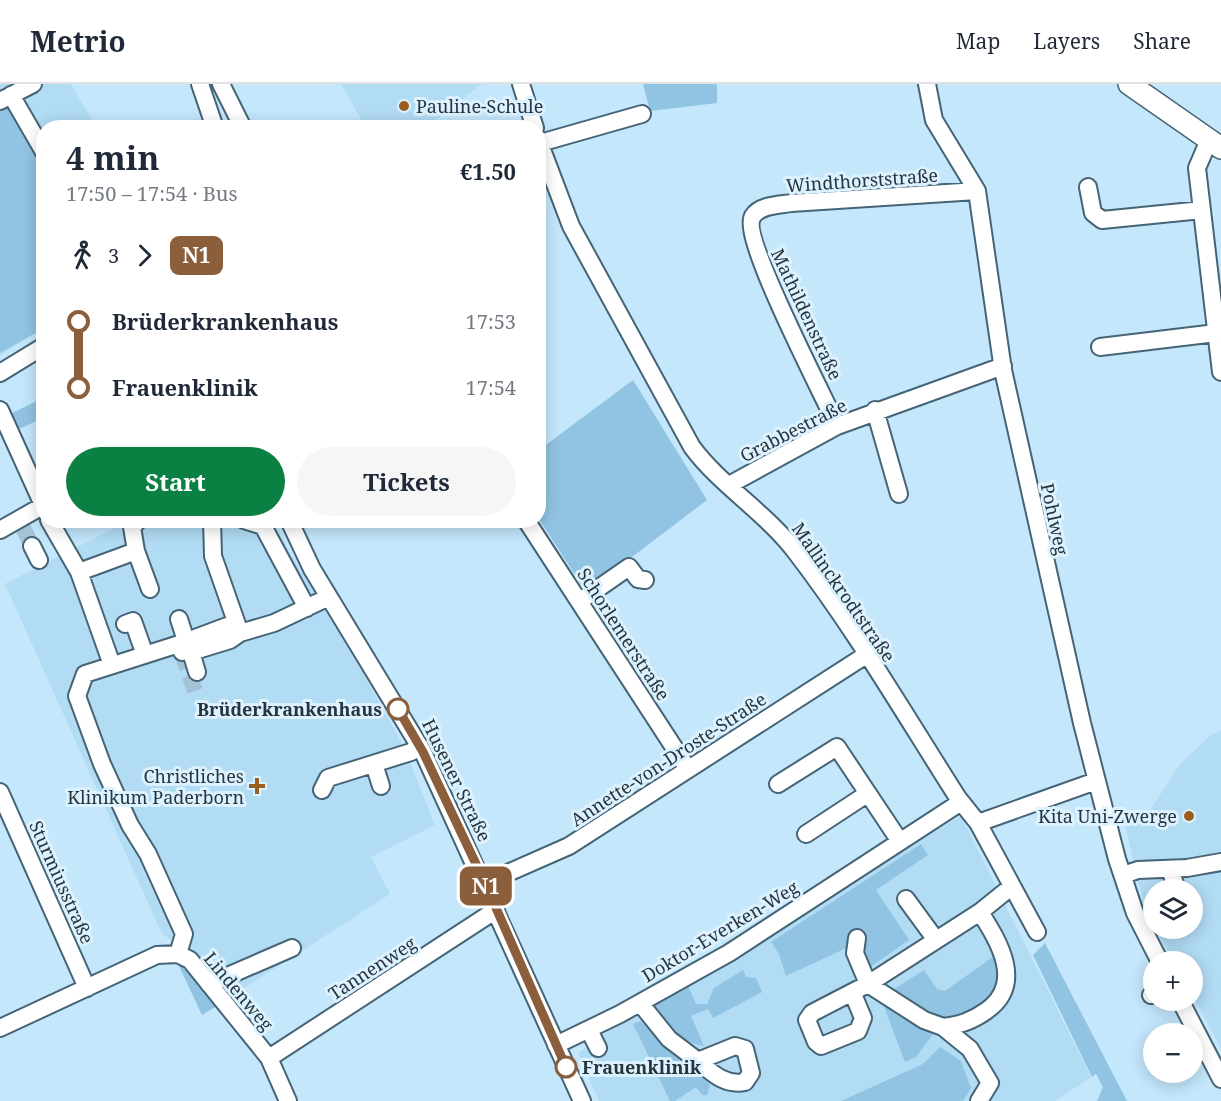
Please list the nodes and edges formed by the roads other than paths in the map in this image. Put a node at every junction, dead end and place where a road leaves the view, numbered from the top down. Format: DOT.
graph roads {
  1 [pos="33,84"];
  2 [pos="200,84"];
  3 [pos="221,84"];
  4 [pos="521,84"];
  5 [pos="927,84"];
  6 [pos="1129,84"];
  7 [pos="5,98"];
  8 [pos="642,114"];
  9 [pos="212,120"];
  10 [pos="239,120"];
  11 [pos="533,120"];
  12 [pos="546,134"];
  13 [pos="36,141"];
  14 [pos="1215,144"];
  15 [pos="546,158"];
  16 [pos="1088,187"];
  17 [pos="977,191"];
  18 [pos="1202,210"];
  19 [pos="752,216"];
  20 [pos="1216,333"];
  21 [pos="1100,347"];
  22 [pos="36,351"];
  23 [pos="1003,366"];
  24 [pos="1221,372"];
  25 [pos="0,373"];
  26 [pos="0,410"];
  27 [pos="875,410"];
  28 [pos="837,426"];
  29 [pos="729,485"];
  30 [pos="36,490"];
  31 [pos="899,495"];
  32 [pos="36,511"];
  33 [pos="54,528"];
  34 [pos="132,528"];
  35 [pos="212,528"];
  36 [pos="264,528"];
  37 [pos="292,528"];
  38 [pos="531,528"];
  39 [pos="0,530"];
  40 [pos="136,551"];
  41 [pos="79,572"];
  42 [pos="645,580"];
  43 [pos="150,589"];
  44 [pos="329,597"];
  45 [pos="580,601"];
  46 [pos="307,608"];
  47 [pos="178,619"];
  48 [pos="125,624"];
  49 [pos="240,633"];
  50 [pos="183,646"];
  51 [pos="145,655"];
  52 [pos="866,655"];
  53 [pos="112,665"];
  54 [pos="197,672"];
  55 [pos="425,748"];
  56 [pos="374,764"];
  57 [pos="688,769"];
  58 [pos="1096,782"];
  59 [pos="778,784"];
  60 [pos="381,786"];
  61 [pos="322,790"];
  62 [pos="0,792"];
  63 [pos="867,794"];
  64 [pos="961,802"];
  65 [pos="978,823"];
  66 [pos="806,834"];
  67 [pos="899,840"];
  68 [pos="1221,861"];
  69 [pos="1170,869"];
  70 [pos="1122,875"];
  71 [pos="1173,879"];
  72 [pos="485,883"];
  73 [pos="1011,887"];
  74 [pos="906,899"];
  75 [pos="496,910"];
  76 [pos="980,912"];
  77 [pos="1036,932"];
  78 [pos="857,938"];
  79 [pos="936,940"];
  80 [pos="292,948"];
  81 [pos="1154,951"];
  82 [pos="178,954"];
  83 [pos="209,984"];
  84 [pos="868,984"];
  85 [pos="87,988"];
  86 [pos="853,994"];
  87 [pos="644,1001"];
  88 [pos="1186,1011"];
  89 [pos="943,1027"];
  90 [pos="0,1028"];
  91 [pos="589,1030"];
  92 [pos="556,1045"];
  93 [pos="598,1048"];
  94 [pos="269,1058"];
  95 [pos="698,1061"];
  96 [pos="1221,1079"];
  97 [pos="288,1101"];
  98 [pos="582,1101"];
  99 [pos="979,1101"];
  1 -- 7 [label="street"];
  2 -- 9 [label="street"];
  3 -- 10 [label="street"];
  4 -- 11 [label="street, Mallinckrodtstraße"];
  5 -- 17 [label="street, Pohlweg"];
  6 -- 14 [label="main road"];
  7 -- 13 [label="street"];
  8 -- 12 [label="street"];
  14 -- 18 [label="street"];
  15 -- 29 [label="street, Mallinckrodtstraße"];
  16 -- 18 [label="street"];
  17 -- 19 [label="street, Windthorststraße"];
  17 -- 23 [label="street, Pohlweg"];
  18 -- 20 [label="street"];
  19 -- 28 [label="street, Mathildenstraße"];
  20 -- 21 [label="street"];
  20 -- 24 [label="street"];
  22 -- 25 [label="street"];
  23 -- 27 [label="street, Grabbestraße"];
  23 -- 58 [label="street, Pohlweg"];
  26 -- 30 [label="street"];
  27 -- 28 [label="street, Grabbestraße"];
  27 -- 31 [label="street, Grabbestraße"];
  28 -- 29 [label="street, Grabbestraße"];
  29 -- 52 [label="street, Mallinckrodtstraße"];
  32 -- 39 [label="street"];
  33 -- 41 [label="street"];
  34 -- 40 [label="street"];
  35 -- 49 [label="street"];
  36 -- 46 [label="street"];
  37 -- 44 [label="street, Husener Straße"];
  38 -- 45 [label="street, Schorlemerstraße"];
  40 -- 41 [label="street"];
  40 -- 43 [label="street"];
  41 -- 53 [label="street"];
  42 -- 45 [label="street"];
  44 -- 46 [label="street"];
  44 -- 55 [label="street, Husener Straße"];
  45 -- 57 [label="street, Schorlemerstraße"];
  46 -- 49 [label="street"];
  47 -- 50 [label="street"];
  48 -- 51 [label="street"];
  49 -- 50 [label="street"];
  49 -- 54 [label="street"];
  50 -- 51 [label="street"];
  51 -- 53 [label="street"];
  52 -- 57 [label="street, Annette-von-Droste-Straße"];
  52 -- 64 [label="street, Mallinckrodtstraße"];
  53 -- 82 [label="street"];
  55 -- 56 [label="street"];
  55 -- 72 [label="street, Husener Straße"];
  56 -- 60 [label="street"];
  56 -- 61 [label="street"];
  57 -- 72 [label="street, Annette-von-Droste-Straße"];
  58 -- 65 [label="street"];
  58 -- 70 [label="street, Pohlweg"];
  59 -- 63 [label="street"];
  62 -- 85 [label="street, Sturmiusstraße"];
  63 -- 66 [label="street"];
  63 -- 67 [label="street"];
  64 -- 65 [label="street, Mallinckrodtstraße"];
  64 -- 67 [label="street, Doktor-Everken-Weg"];
  65 -- 73 [label="street, Mallinckrodtstraße"];
  67 -- 87 [label="street, Doktor-Everken-Weg"];
  68 -- 69 [label="street"];
  69 -- 70 [label="street"];
  69 -- 71 [label="street"];
  70 -- 81 [label="street, Pohlweg"];
  72 -- 75 [label="street, Husener Straße"];
  73 -- 76 [label="street"];
  73 -- 77 [label="street, Mallinckrodtstraße"];
  74 -- 79 [label="street"];
  75 -- 92 [label="street, Husener Straße"];
  75 -- 94 [label="street, Tannenweg"];
  76 -- 79 [label="street"];
  76 -- 89 [label="street"];
  78 -- 84 [label="street"];
  79 -- 84 [label="street"];
  80 -- 83 [label="street"];
  82 -- 83 [label="street, Lindenweg"];
  82 -- 85 [label="street, Lindenweg"];
  83 -- 94 [label="street, Lindenweg"];
  84 -- 86 [label="street"];
  84 -- 89 [label="street"];
  85 -- 90 [label="street, Lindenweg"];
  87 -- 91 [label="street, Doktor-Everken-Weg"];
  87 -- 95 [label="street"];
  88 -- 96 [label="street"];
  89 -- 99 [label="street"];
  91 -- 92 [label="street, Doktor-Everken-Weg"];
  91 -- 93 [label="street"];
  92 -- 98 [label="street, Husener Straße"];
  94 -- 97 [label="street, Lindenweg"];
}
